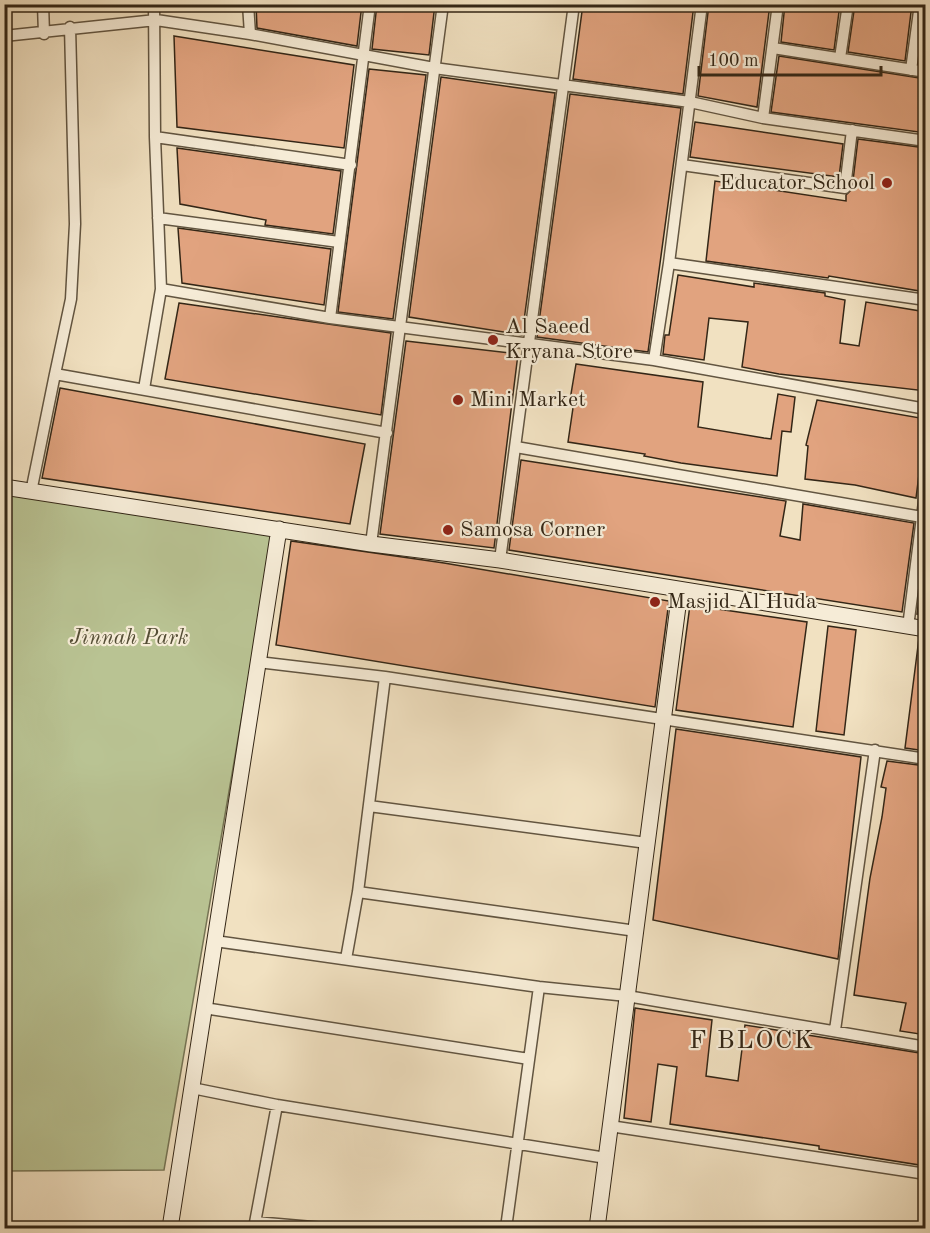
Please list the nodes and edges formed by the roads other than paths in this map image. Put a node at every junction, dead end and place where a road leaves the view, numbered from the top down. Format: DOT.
graph roads {
  1 [pos="43,4"];
  2 [pos="154,4"];
  3 [pos="248,4"];
  4 [pos="370,4"];
  5 [pos="443,4"];
  6 [pos="574,4"];
  7 [pos="702,4"];
  8 [pos="778,4"];
  9 [pos="848,4"];
  10 [pos="920,4"];
  11 [pos="156,20"];
  12 [pos="70,27"];
  13 [pos="44,34"];
  14 [pos="250,34"];
  15 [pos="4,36"];
  16 [pos="773,48"];
  17 [pos="362,56"];
  18 [pos="840,58"];
  19 [pos="434,68"];
  20 [pos="911,70"];
  21 [pos="926,72"];
  22 [pos="563,85"];
  23 [pos="690,102"];
  24 [pos="763,118"];
  25 [pos="852,130"];
  26 [pos="155,137"];
  27 [pos="926,141"];
  28 [pos="351,165"];
  29 [pos="682,165"];
  30 [pos="158,218"];
  31 [pos="339,242"];
  32 [pos="669,264"];
  33 [pos="161,289"];
  34 [pos="926,300"];
  35 [pos="330,318"];
  36 [pos="401,328"];
  37 [pos="528,342"];
  38 [pos="654,360"];
  39 [pos="55,374"];
  40 [pos="144,389"];
  41 [pos="926,409"];
  42 [pos="387,433"];
  43 [pos="516,447"];
  44 [pos="926,486"];
  45 [pos="4,487"];
  46 [pos="31,492"];
  47 [pos="922,517"];
  48 [pos="279,529"];
  49 [pos="372,544"];
  50 [pos="500,560"];
  51 [pos="681,591"];
  52 [pos="908,627"];
  53 [pos="926,629"];
  54 [pos="258,662"];
  55 [pos="385,677"];
  56 [pos="664,719"];
  57 [pos="875,750"];
  58 [pos="926,759"];
  59 [pos="369,806"];
  60 [pos="647,843"];
  61 [pos="358,892"];
  62 [pos="636,931"];
  63 [pos="215,940"];
  64 [pos="346,959"];
  65 [pos="539,987"];
  66 [pos="627,996"];
  67 [pos="204,1008"];
  68 [pos="836,1030"];
  69 [pos="926,1047"];
  70 [pos="529,1059"];
  71 [pos="192,1088"];
  72 [pos="278,1105"];
  73 [pos="610,1126"];
  74 [pos="518,1144"];
  75 [pos="606,1158"];
  76 [pos="926,1174"];
  77 [pos="254,1225"];
  78 [pos="170,1228"];
  79 [pos="324,1228"];
  80 [pos="506,1228"];
  81 [pos="597,1228"];
  1 -- 13 [label="street"];
  2 -- 11 [label="street"];
  3 -- 14 [label="street"];
  4 -- 17 [label="street"];
  5 -- 19 [label="street"];
  6 -- 22 [label="street"];
  7 -- 23 [label="street"];
  8 -- 16 [label="street"];
  9 -- 18 [label="street"];
  10 -- 20 [label="street"];
  11 -- 12 [label="street"];
  11 -- 14 [label="street"];
  11 -- 26 [label="street"];
  12 -- 13 [label="street"];
  12 -- 39 [label="street"];
  13 -- 15 [label="street"];
  14 -- 17 [label="street"];
  16 -- 18 [label="street"];
  16 -- 24 [label="street"];
  17 -- 19 [label="street"];
  17 -- 28 [label="street"];
  18 -- 20 [label="street"];
  19 -- 22 [label="street"];
  19 -- 36 [label="street"];
  20 -- 21 [label="street"];
  22 -- 23 [label="street"];
  22 -- 37 [label="street"];
  23 -- 24 [label="street"];
  23 -- 29 [label="street"];
  24 -- 25 [label="street"];
  25 -- 27 [label="street"];
  25 -- 29 [label="street"];
  26 -- 28 [label="street"];
  26 -- 30 [label="street"];
  28 -- 31 [label="street"];
  29 -- 32 [label="street"];
  30 -- 31 [label="street"];
  30 -- 33 [label="street"];
  31 -- 35 [label="street"];
  32 -- 34 [label="street"];
  32 -- 38 [label="street"];
  33 -- 35 [label="street"];
  33 -- 40 [label="street"];
  35 -- 36 [label="street"];
  36 -- 37 [label="street"];
  36 -- 42 [label="street"];
  37 -- 38 [label="street"];
  37 -- 43 [label="street"];
  38 -- 41 [label="street"];
  39 -- 40 [label="street"];
  39 -- 46 [label="street"];
  40 -- 42 [label="street"];
  42 -- 49 [label="street"];
  43 -- 47 [label="street"];
  43 -- 50 [label="street"];
  44 -- 47 [label="street"];
  45 -- 46 [label="street"];
  46 -- 48 [label="street"];
  47 -- 52 [label="street"];
  48 -- 49 [label="street"];
  48 -- 54 [label="street"];
  49 -- 50 [label="street"];
  50 -- 51 [label="street"];
  51 -- 52 [label="street"];
  51 -- 56 [label="street"];
  52 -- 53 [label="street"];
  54 -- 55 [label="street"];
  54 -- 63 [label="street"];
  55 -- 56 [label="street"];
  55 -- 59 [label="street"];
  56 -- 57 [label="street"];
  56 -- 60 [label="street"];
  57 -- 58 [label="street"];
  57 -- 68 [label="street"];
  59 -- 60 [label="street"];
  59 -- 61 [label="street"];
  60 -- 62 [label="street"];
  61 -- 62 [label="street"];
  61 -- 64 [label="street"];
  62 -- 66 [label="street"];
  63 -- 64 [label="street"];
  63 -- 67 [label="street"];
  64 -- 65 [label="street"];
  65 -- 66 [label="street"];
  65 -- 70 [label="street"];
  66 -- 68 [label="street"];
  66 -- 73 [label="street"];
  67 -- 70 [label="street"];
  67 -- 71 [label="street"];
  68 -- 69 [label="street"];
  70 -- 74 [label="street"];
  71 -- 72 [label="street"];
  71 -- 78 [label="street"];
  72 -- 74 [label="street"];
  72 -- 77 [label="street"];
  73 -- 75 [label="street"];
  73 -- 76 [label="street"];
  74 -- 75 [label="street"];
  74 -- 80 [label="street"];
  75 -- 81 [label="street"];
  77 -- 79 [label="street"];
}
